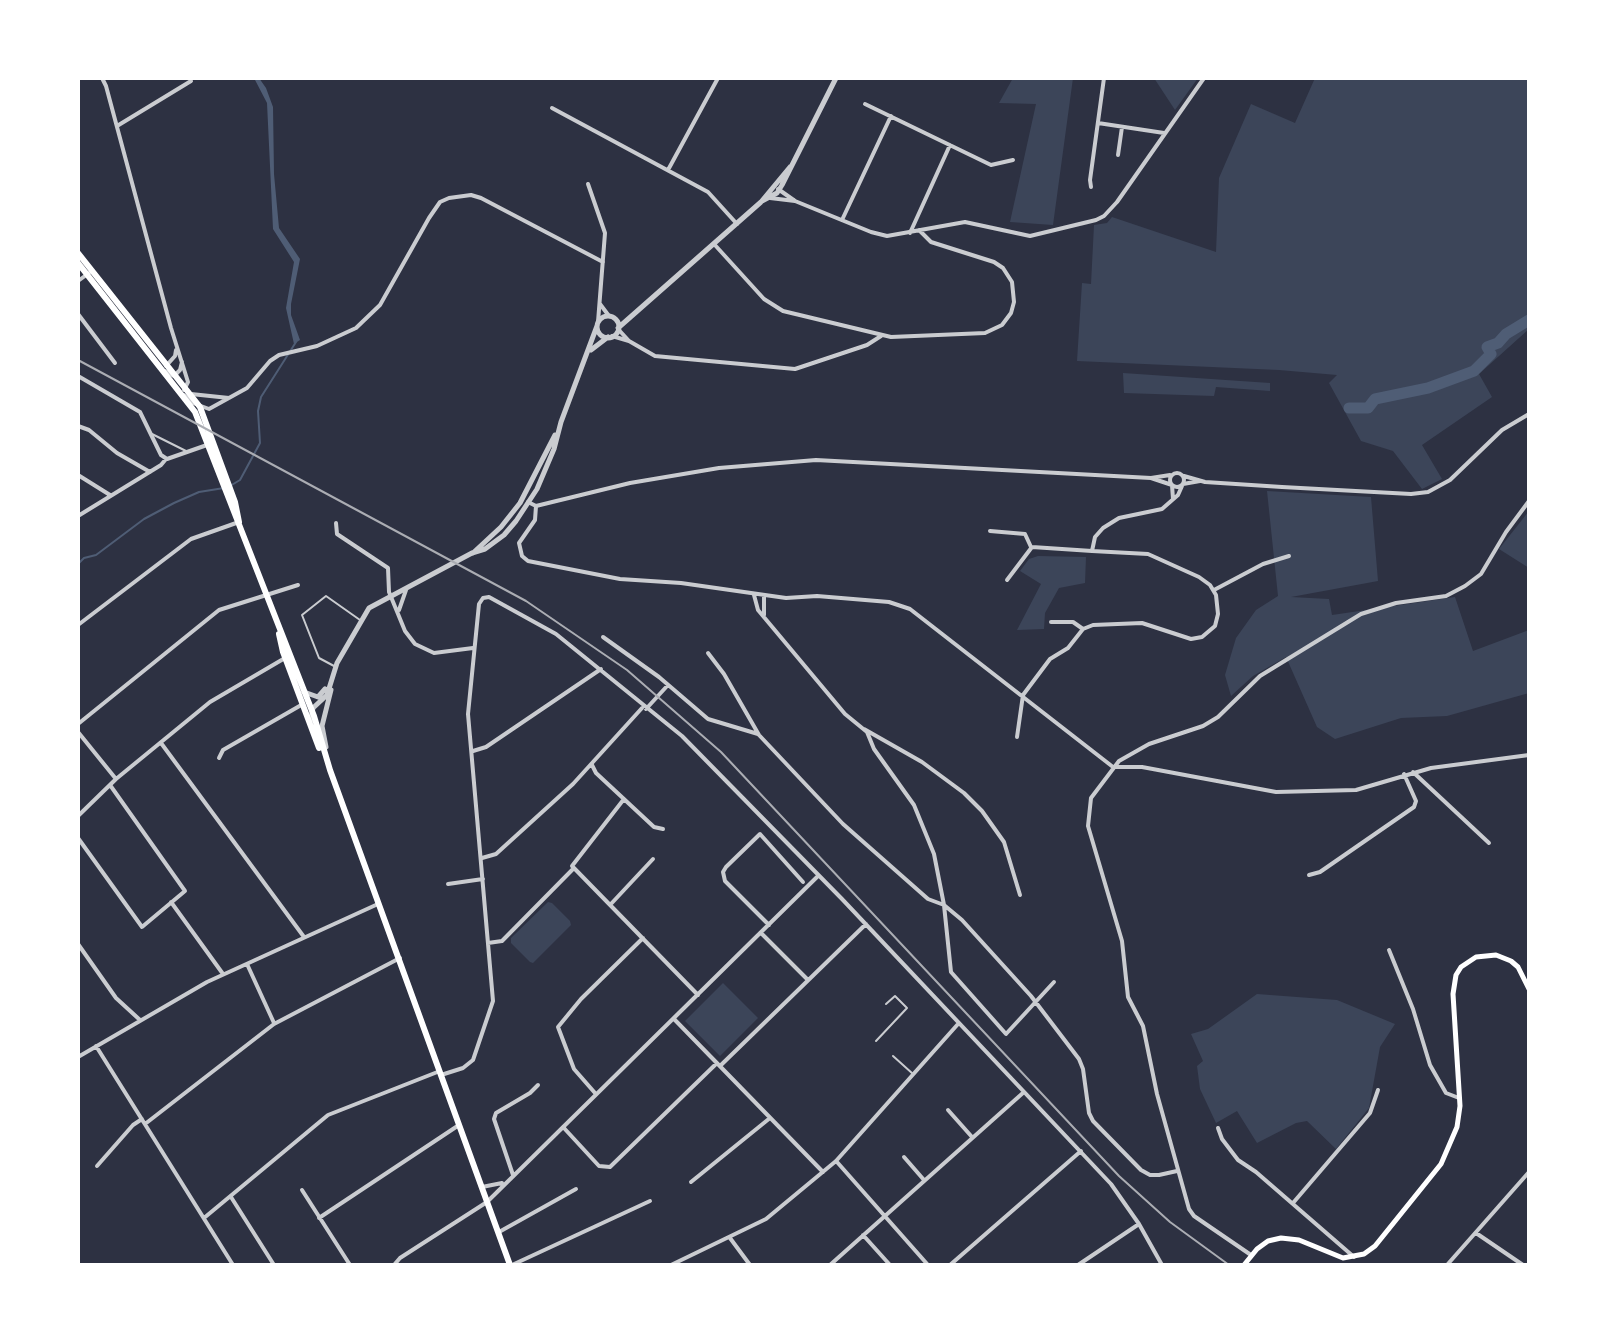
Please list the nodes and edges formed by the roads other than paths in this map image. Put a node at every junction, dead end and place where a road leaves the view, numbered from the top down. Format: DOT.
graph roads {
  1 [pos="102,78"];
  2 [pos="718,78"];
  3 [pos="836,78"];
  4 [pos="1104,78"];
  5 [pos="1204,78"];
  6 [pos="191,81"];
  7 [pos="865,104"];
  8 [pos="552,108"];
  9 [pos="891,116"];
  10 [pos="1098,123"];
  11 [pos="117,126"];
  12 [pos="1122,127"];
  13 [pos="1164,133"];
  14 [pos="950,145"];
  15 [pos="1118,155"];
  16 [pos="1013,160"];
  17 [pos="668,170"];
  18 [pos="588,184"];
  19 [pos="1091,187"];
  20 [pos="777,188"];
  21 [pos="764,200"];
  22 [pos="795,201"];
  23 [pos="842,220"];
  24 [pos="737,224"];
  25 [pos="919,230"];
  26 [pos="910,233"];
  27 [pos="714,244"];
  28 [pos="78,253"];
  29 [pos="603,262"];
  30 [pos="78,263"];
  31 [pos="89,272"];
  32 [pos="78,281"];
  33 [pos="598,302"];
  34 [pos="78,314"];
  35 [pos="611,316"];
  36 [pos="628,317"];
  37 [pos="598,324"];
  38 [pos="618,329"];
  39 [pos="881,336"];
  40 [pos="610,337"];
  41 [pos="629,341"];
  42 [pos="176,344"];
  43 [pos="590,350"];
  44 [pos="182,362"];
  45 [pos="115,363"];
  46 [pos="165,367"];
  47 [pos="175,375"];
  48 [pos="78,376"];
  49 [pos="186,394"];
  50 [pos="231,398"];
  51 [pos="200,407"];
  52 [pos="209,409"];
  53 [pos="1529,414"];
  54 [pos="206,420"];
  55 [pos="561,422"];
  56 [pos="78,426"];
  57 [pos="152,434"];
  58 [pos="211,443"];
  59 [pos="549,446"];
  60 [pos="187,451"];
  61 [pos="167,459"];
  62 [pos="150,472"];
  63 [pos="1172,474"];
  64 [pos="78,475"];
  65 [pos="1184,476"];
  66 [pos="1151,478"];
  67 [pos="1200,481"];
  68 [pos="1172,485"];
  69 [pos="1182,485"];
  70 [pos="111,496"];
  71 [pos="1173,499"];
  72 [pos="1529,501"];
  73 [pos="533,504"];
  74 [pos="519,505"];
  75 [pos="78,516"];
  76 [pos="239,522"];
  77 [pos="336,523"];
  78 [pos="990,531"];
  79 [pos="495,543"];
  80 [pos="1032,547"];
  81 [pos="1092,551"];
  82 [pos="472,553"];
  83 [pos="1289,556"];
  84 [pos="1007,580"];
  85 [pos="298,585"];
  86 [pos="406,590"];
  87 [pos="1214,590"];
  88 [pos="754,594"];
  89 [pos="265,595"];
  90 [pos="764,596"];
  91 [pos="391,597"];
  92 [pos="764,615"];
  93 [pos="399,617"];
  94 [pos="360,620"];
  95 [pos="1051,622"];
  96 [pos="78,625"];
  97 [pos="1083,629"];
  98 [pos="603,637"];
  99 [pos="473,648"];
  100 [pos="708,653"];
  101 [pos="288,657"];
  102 [pos="335,666"];
  103 [pos="601,669"];
  104 [pos="331,678"];
  105 [pos="668,685"];
  106 [pos="1023,695"];
  107 [pos="305,700"];
  108 [pos="645,708"];
  109 [pos="325,713"];
  110 [pos="312,714"];
  111 [pos="78,724"];
  112 [pos="310,724"];
  113 [pos="861,728"];
  114 [pos="78,732"];
  115 [pos="759,735"];
  116 [pos="1017,737"];
  117 [pos="161,743"];
  118 [pos="888,743"];
  119 [pos="473,751"];
  120 [pos="877,753"];
  121 [pos="326,755"];
  122 [pos="1529,755"];
  123 [pos="219,758"];
  124 [pos="328,765"];
  125 [pos="591,765"];
  126 [pos="1113,767"];
  127 [pos="1413,772"];
  128 [pos="1404,774"];
  129 [pos="116,779"];
  130 [pos="110,785"];
  131 [pos="624,799"];
  132 [pos="78,816"];
  133 [pos="663,829"];
  134 [pos="78,838"];
  135 [pos="1489,843"];
  136 [pos="482,858"];
  137 [pos="653,859"];
  138 [pos="573,867"];
  139 [pos="1309,875"];
  140 [pos="819,876"];
  141 [pos="483,879"];
  142 [pos="803,882"];
  143 [pos="448,884"];
  144 [pos="1020,895"];
  145 [pos="171,902"];
  146 [pos="379,903"];
  147 [pos="610,905"];
  148 [pos="944,905"];
  149 [pos="866,924"];
  150 [pos="769,925"];
  151 [pos="761,933"];
  152 [pos="304,937"];
  153 [pos="643,938"];
  154 [pos="488,943"];
  155 [pos="78,944"];
  156 [pos="1389,950"];
  157 [pos="400,958"];
  158 [pos="247,964"];
  159 [pos="223,974"];
  160 [pos="810,978"];
  161 [pos="1054,982"];
  162 [pos="1529,989"];
  163 [pos="698,995"];
  164 [pos="1036,1002"];
  165 [pos="886,1004"];
  166 [pos="674,1019"];
  167 [pos="140,1020"];
  168 [pos="274,1024"];
  169 [pos="958,1024"];
  170 [pos="876,1041"];
  171 [pos="96,1046"];
  172 [pos="893,1056"];
  173 [pos="78,1057"];
  174 [pos="718,1065"];
  175 [pos="441,1073"];
  176 [pos="913,1075"];
  177 [pos="538,1085"];
  178 [pos="1378,1090"];
  179 [pos="1024,1092"];
  180 [pos="596,1094"];
  181 [pos="1459,1098"];
  182 [pos="948,1110"];
  183 [pos="770,1118"];
  184 [pos="143,1122"];
  185 [pos="459,1125"];
  186 [pos="563,1127"];
  187 [pos="1218,1128"];
  188 [pos="972,1137"];
  189 [pos="1081,1151"];
  190 [pos="904,1157"];
  191 [pos="836,1161"];
  192 [pos="97,1166"];
  193 [pos="1178,1171"];
  194 [pos="823,1172"];
  195 [pos="1529,1172"];
  196 [pos="513,1175"];
  197 [pos="924,1180"];
  198 [pos="505,1182"];
  199 [pos="691,1182"];
  200 [pos="482,1187"];
  201 [pos="576,1189"];
  202 [pos="302,1190"];
  203 [pos="231,1197"];
  204 [pos="650,1201"];
  205 [pos="487,1202"];
  206 [pos="1293,1203"];
  207 [pos="885,1216"];
  208 [pos="204,1218"];
  209 [pos="319,1218"];
  210 [pos="1139,1224"];
  211 [pos="499,1232"];
  212 [pos="1476,1233"];
  213 [pos="863,1235"];
  214 [pos="730,1238"];
  215 [pos="1251,1255"];
  216 [pos="1354,1257"];
  217 [pos="1245,1263"];
  218 [pos="233,1265"];
  219 [pos="274,1265"];
  220 [pos="350,1265"];
  221 [pos="394,1265"];
  222 [pos="511,1265"];
  223 [pos="671,1265"];
  224 [pos="750,1265"];
  225 [pos="830,1265"];
  226 [pos="890,1265"];
  227 [pos="928,1265"];
  228 [pos="950,1265"];
  229 [pos="1078,1265"];
  230 [pos="1162,1265"];
  231 [pos="1447,1265"];
  232 [pos="1523,1265"];
  1 -- 11 [label="street"];
  2 -- 17 [label="street"];
  3 -- 20 [label="street"];
  4 -- 10 [label="street"];
  5 -- 13 [label="street"];
  6 -- 11 [label="street"];
  7 -- 9 [label="street"];
  8 -- 17 [label="street"];
  9 -- 14 [label="street"];
  9 -- 23 [label="street"];
  10 -- 12 [label="street"];
  10 -- 19 [label="street"];
  11 -- 42 [label="street"];
  12 -- 13 [label="street"];
  12 -- 15 [label="street"];
  13 -- 25 [label="street"];
  14 -- 16 [label="street"];
  14 -- 26 [label="street"];
  17 -- 24 [label="street"];
  18 -- 29 [label="street"];
  20 -- 21 [label="street"];
  20 -- 22 [label="street"];
  21 -- 22 [label="street"];
  21 -- 24 [label="street"];
  22 -- 23 [label="street"];
  23 -- 26 [label="street"];
  24 -- 27 [label="street"];
  25 -- 26 [label="street"];
  25 -- 39 [label="street"];
  27 -- 36 [label="street"];
  27 -- 39 [label="street"];
  28 -- 31 [label="main road"];
  29 -- 33 [label="street"];
  29 -- 50 [label="street"];
  30 -- 31 [label="main road"];
  31 -- 32 [label="street"];
  31 -- 46 [label="main road"];
  33 -- 35 [label="street"];
  33 -- 37 [label="street"];
  34 -- 45 [label="street"];
  35 -- 36 [label="street"];
  35 -- 37 [label="street"];
  35 -- 38 [label="street"];
  36 -- 38 [label="street"];
  37 -- 40 [label="street"];
  37 -- 43 [label="street"];
  38 -- 40 [label="street"];
  38 -- 41 [label="street"];
  39 -- 41 [label="street"];
  40 -- 41 [label="street"];
  40 -- 43 [label="street"];
  42 -- 44 [label="street"];
  42 -- 46 [label="street"];
  43 -- 55 [label="street"];
  44 -- 47 [label="street"];
  44 -- 49 [label="street"];
  46 -- 47 [label="main road"];
  46 -- 49 [label="main road"];
  47 -- 49 [label="main road"];
  48 -- 57 [label="street"];
  49 -- 50 [label="street"];
  49 -- 51 [label="main road"];
  49 -- 58 [label="main road"];
  50 -- 52 [label="street"];
  51 -- 52 [label="street"];
  51 -- 54 [label="main road"];
  52 -- 54 [label="street"];
  53 -- 67 [label="street"];
  54 -- 58 [label="main road"];
  55 -- 59 [label="street"];
  55 -- 73 [label="street"];
  56 -- 62 [label="street"];
  57 -- 60 [label="lane"];
  57 -- 61 [label="street"];
  58 -- 60 [label="street"];
  58 -- 76 [label="main road"];
  59 -- 73 [label="street"];
  59 -- 74 [label="street"];
  60 -- 61 [label="street"];
  61 -- 62 [label="street"];
  62 -- 70 [label="street"];
  63 -- 65 [label="street"];
  63 -- 66 [label="street"];
  63 -- 68 [label="street"];
  64 -- 70 [label="street"];
  65 -- 67 [label="street"];
  65 -- 69 [label="street"];
  66 -- 68 [label="street"];
  66 -- 73 [label="street"];
  67 -- 69 [label="street"];
  68 -- 69 [label="street"];
  68 -- 71 [label="street"];
  69 -- 71 [label="street"];
  70 -- 75 [label="street"];
  71 -- 81 [label="street"];
  72 -- 126 [label="street"];
  73 -- 74 [label="street"];
  73 -- 79 [label="street"];
  73 -- 88 [label="street"];
  74 -- 79 [label="street"];
  74 -- 82 [label="street"];
  76 -- 89 [label="main road"];
  76 -- 96 [label="street"];
  77 -- 91 [label="street"];
  78 -- 80 [label="street"];
  79 -- 82 [label="street"];
  80 -- 81 [label="street"];
  80 -- 84 [label="street"];
  81 -- 87 [label="street"];
  82 -- 86 [label="street"];
  83 -- 87 [label="street"];
  85 -- 89 [label="street"];
  86 -- 91 [label="street"];
  86 -- 93 [label="street"];
  87 -- 97 [label="street"];
  88 -- 90 [label="street"];
  88 -- 92 [label="street"];
  89 -- 101 [label="main road"];
  89 -- 111 [label="street"];
  90 -- 92 [label="street"];
  90 -- 106 [label="street"];
  91 -- 93 [label="street"];
  91 -- 94 [label="street"];
  92 -- 113 [label="street"];
  93 -- 99 [label="street"];
  94 -- 102 [label="street"];
  94 -- 102 [label="lane"];
  95 -- 97 [label="street"];
  97 -- 106 [label="street"];
  98 -- 105 [label="street"];
  99 -- 103 [label="street"];
  99 -- 119 [label="street"];
  100 -- 115 [label="street"];
  101 -- 107 [label="main road"];
  101 -- 107 [label="main road"];
  101 -- 117 [label="street"];
  102 -- 104 [label="street"];
  103 -- 108 [label="street"];
  103 -- 119 [label="street"];
  104 -- 107 [label="street"];
  104 -- 109 [label="street"];
  104 -- 110 [label="street"];
  105 -- 108 [label="street"];
  105 -- 115 [label="street"];
  106 -- 116 [label="street"];
  106 -- 126 [label="street"];
  107 -- 110 [label="main road"];
  107 -- 112 [label="main road"];
  107 -- 123 [label="street"];
  108 -- 125 [label="street"];
  108 -- 140 [label="street"];
  109 -- 110 [label="street"];
  109 -- 121 [label="street"];
  110 -- 112 [label="street"];
  110 -- 121 [label="main road"];
  112 -- 124 [label="main road"];
  113 -- 118 [label="street"];
  113 -- 120 [label="street"];
  114 -- 129 [label="street"];
  115 -- 148 [label="street"];
  117 -- 129 [label="street"];
  117 -- 152 [label="street"];
  118 -- 120 [label="street"];
  118 -- 144 [label="street"];
  119 -- 136 [label="street"];
  120 -- 148 [label="street"];
  121 -- 124 [label="main road"];
  122 -- 127 [label="street"];
  124 -- 146 [label="main road"];
  125 -- 131 [label="street"];
  125 -- 136 [label="street"];
  126 -- 128 [label="street"];
  126 -- 193 [label="street"];
  127 -- 128 [label="street"];
  127 -- 135 [label="street"];
  128 -- 139 [label="street"];
  129 -- 130 [label="street"];
  130 -- 132 [label="street"];
  130 -- 145 [label="street"];
  131 -- 133 [label="street"];
  131 -- 138 [label="street"];
  134 -- 145 [label="street"];
  136 -- 141 [label="street"];
  137 -- 147 [label="street"];
  138 -- 147 [label="street"];
  138 -- 154 [label="street"];
  140 -- 149 [label="street"];
  140 -- 150 [label="street"];
  141 -- 143 [label="street"];
  141 -- 154 [label="street"];
  142 -- 150 [label="street"];
  145 -- 159 [label="street"];
  146 -- 152 [label="street"];
  146 -- 157 [label="main road"];
  147 -- 153 [label="street"];
  148 -- 164 [label="street"];
  148 -- 164 [label="street"];
  149 -- 160 [label="street"];
  149 -- 169 [label="street"];
  150 -- 151 [label="street"];
  151 -- 160 [label="street"];
  151 -- 163 [label="street"];
  152 -- 158 [label="street"];
  153 -- 163 [label="street"];
  153 -- 180 [label="street"];
  154 -- 175 [label="street"];
  155 -- 167 [label="street"];
  156 -- 181 [label="street"];
  157 -- 168 [label="street"];
  157 -- 175 [label="main road"];
  158 -- 159 [label="street"];
  158 -- 168 [label="street"];
  159 -- 167 [label="street"];
  160 -- 174 [label="street"];
  161 -- 164 [label="street"];
  162 -- 181 [label="main road"];
  163 -- 166 [label="street"];
  164 -- 193 [label="street"];
  165 -- 170 [label="lane"];
  166 -- 174 [label="street"];
  166 -- 180 [label="street"];
  167 -- 171 [label="street"];
  168 -- 184 [label="street"];
  169 -- 176 [label="street"];
  169 -- 179 [label="street"];
  171 -- 173 [label="street"];
  171 -- 184 [label="street"];
  172 -- 176 [label="lane"];
  174 -- 183 [label="street"];
  174 -- 186 [label="street"];
  175 -- 185 [label="main road"];
  175 -- 203 [label="street"];
  176 -- 191 [label="street"];
  177 -- 196 [label="street"];
  178 -- 206 [label="street"];
  179 -- 188 [label="street"];
  179 -- 189 [label="street"];
  180 -- 186 [label="street"];
  181 -- 216 [label="main road"];
  182 -- 188 [label="street"];
  183 -- 194 [label="street"];
  183 -- 199 [label="street"];
  184 -- 192 [label="street"];
  184 -- 208 [label="street"];
  185 -- 200 [label="main road"];
  185 -- 209 [label="street"];
  186 -- 196 [label="street"];
  187 -- 206 [label="street"];
  188 -- 197 [label="street"];
  189 -- 210 [label="street"];
  189 -- 228 [label="street"];
  190 -- 197 [label="street"];
  191 -- 194 [label="street"];
  191 -- 207 [label="street"];
  193 -- 215 [label="street"];
  194 -- 214 [label="street"];
  195 -- 212 [label="street"];
  196 -- 198 [label="street"];
  197 -- 207 [label="street"];
  198 -- 200 [label="street"];
  198 -- 205 [label="street"];
  200 -- 205 [label="main road"];
  201 -- 211 [label="street"];
  202 -- 209 [label="street"];
  203 -- 208 [label="street"];
  203 -- 219 [label="street"];
  204 -- 222 [label="street"];
  205 -- 211 [label="main road"];
  205 -- 221 [label="street"];
  206 -- 216 [label="street"];
  207 -- 213 [label="street"];
  207 -- 227 [label="street"];
  208 -- 218 [label="street"];
  209 -- 220 [label="street"];
  210 -- 229 [label="street"];
  210 -- 230 [label="street"];
  211 -- 222 [label="main road"];
  212 -- 231 [label="street"];
  212 -- 232 [label="street"];
  213 -- 225 [label="street"];
  213 -- 226 [label="street"];
  214 -- 223 [label="street"];
  214 -- 224 [label="street"];
  215 -- 216 [label="main road"];
  215 -- 217 [label="main road"];
}
